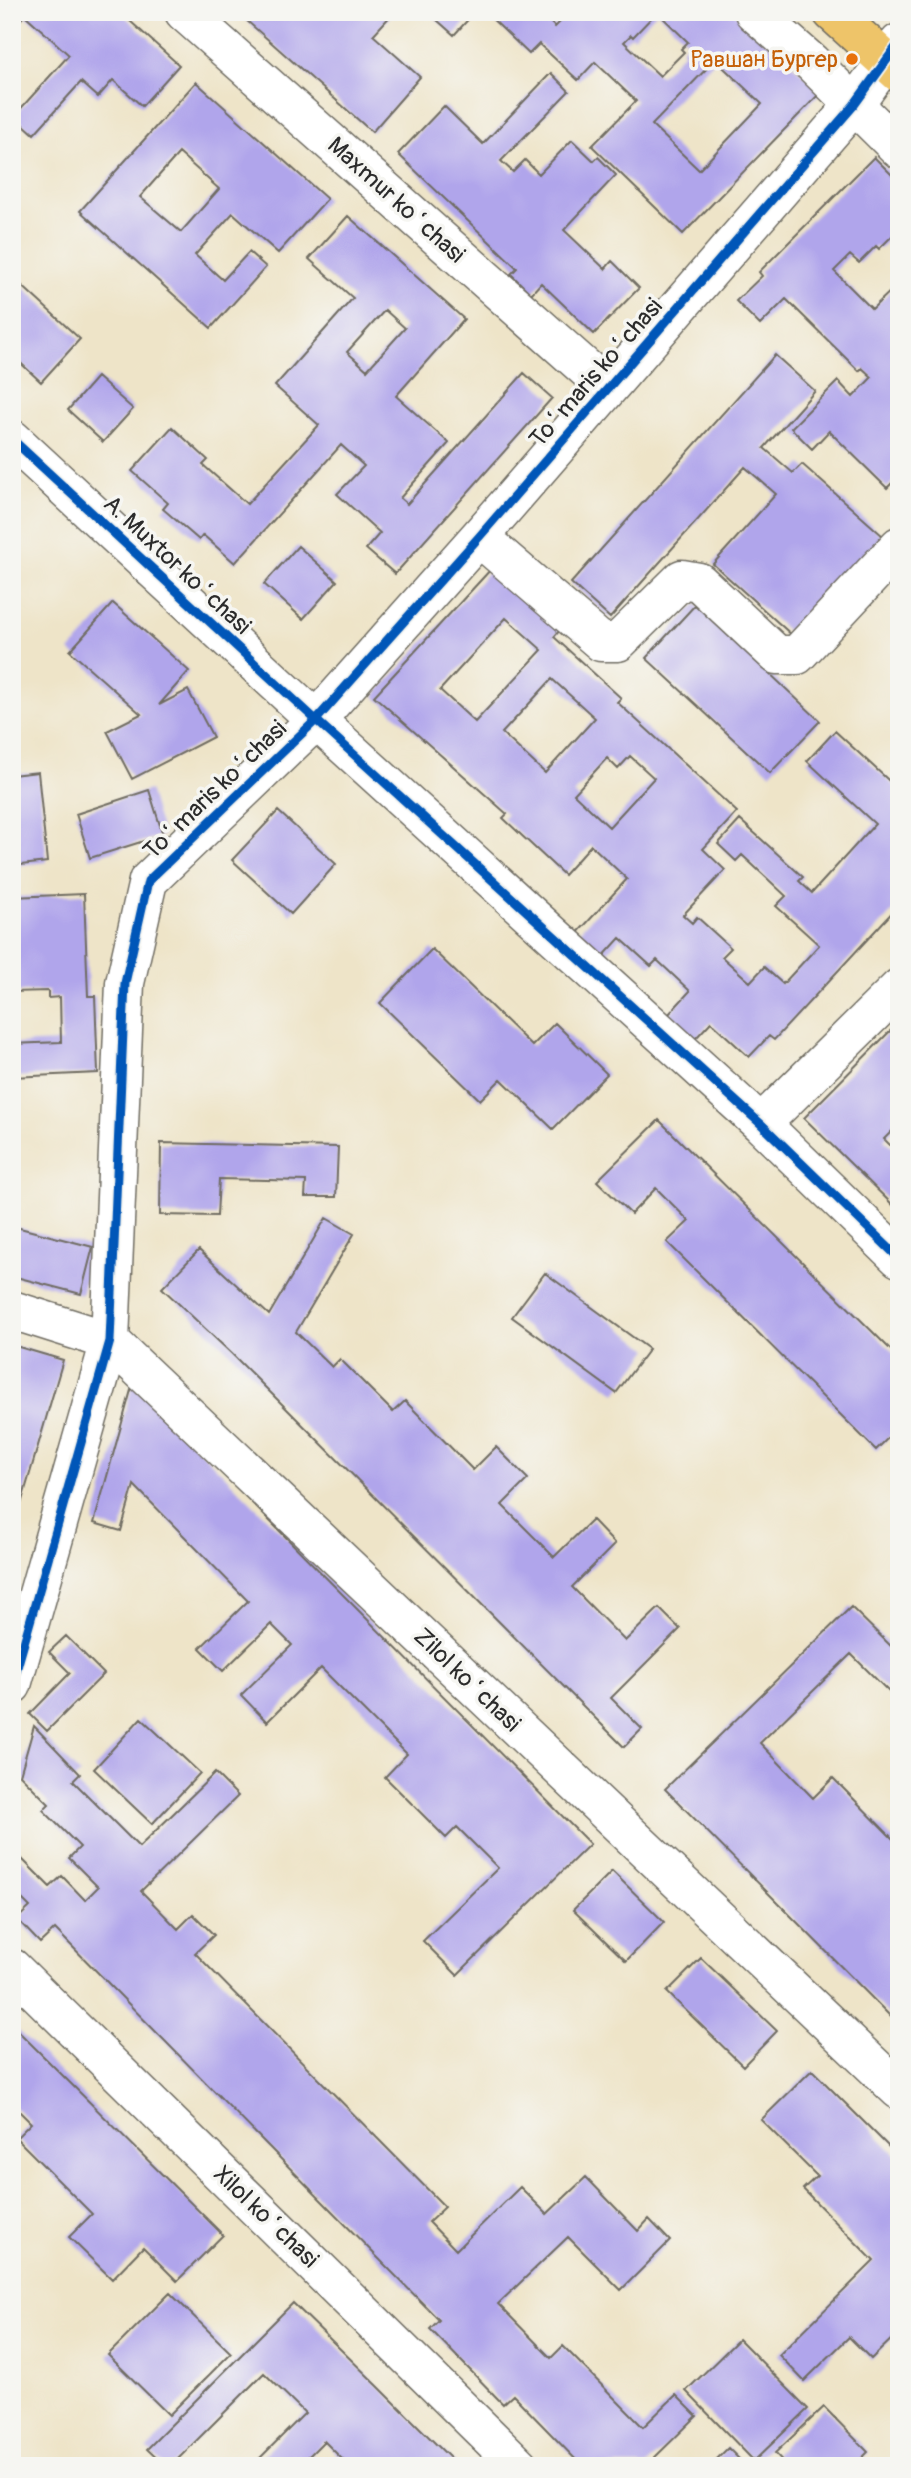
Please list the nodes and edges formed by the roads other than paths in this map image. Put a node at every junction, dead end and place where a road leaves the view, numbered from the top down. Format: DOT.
graph roads {
  1 [pos="184,12"];
  2 [pos="754,12"];
  3 [pos="832,12"];
  4 [pos="894,59"];
  5 [pos="854,105"];
  6 [pos="899,149"];
  7 [pos="608,388"];
  8 [pos="12,439"];
  9 [pos="479,537"];
  10 [pos="899,545"];
  11 [pos="316,720"];
  12 [pos="899,988"];
  13 [pos="761,1124"];
  14 [pos="899,1258"];
  15 [pos="12,1310"];
  16 [pos="110,1341"];
  17 [pos="12,1685"];
  18 [pos="12,1968"];
  19 [pos="899,2090"];
  20 [pos="519,2466"];
  1 -- 7 [label="street, Maxmur koʻchasi"];
  2 -- 5 [label="street"];
  3 -- 4 [label="main road"];
  4 -- 5 [label="street, Toʻmaris koʻchasi"];
  5 -- 6 [label="street"];
  5 -- 7 [label="street, Toʻmaris koʻchasi"];
  7 -- 9 [label="street, Toʻmaris koʻchasi"];
  8 -- 11 [label="street, A. Muxtor koʻchasi"];
  9 -- 10 [label="street"];
  9 -- 11 [label="street, Toʻmaris koʻchasi"];
  11 -- 13 [label="street, A. Muxtor koʻchasi"];
  11 -- 16 [label="street, Toʻmaris koʻchasi"];
  12 -- 13 [label="street"];
  13 -- 14 [label="street, A. Muxtor koʻchasi"];
  15 -- 16 [label="street, Zilol koʻchasi"];
  16 -- 17 [label="street, Toʻmaris koʻchasi"];
  16 -- 19 [label="street, Zilol koʻchasi"];
  18 -- 20 [label="street, Xilol koʻchasi"];
}
